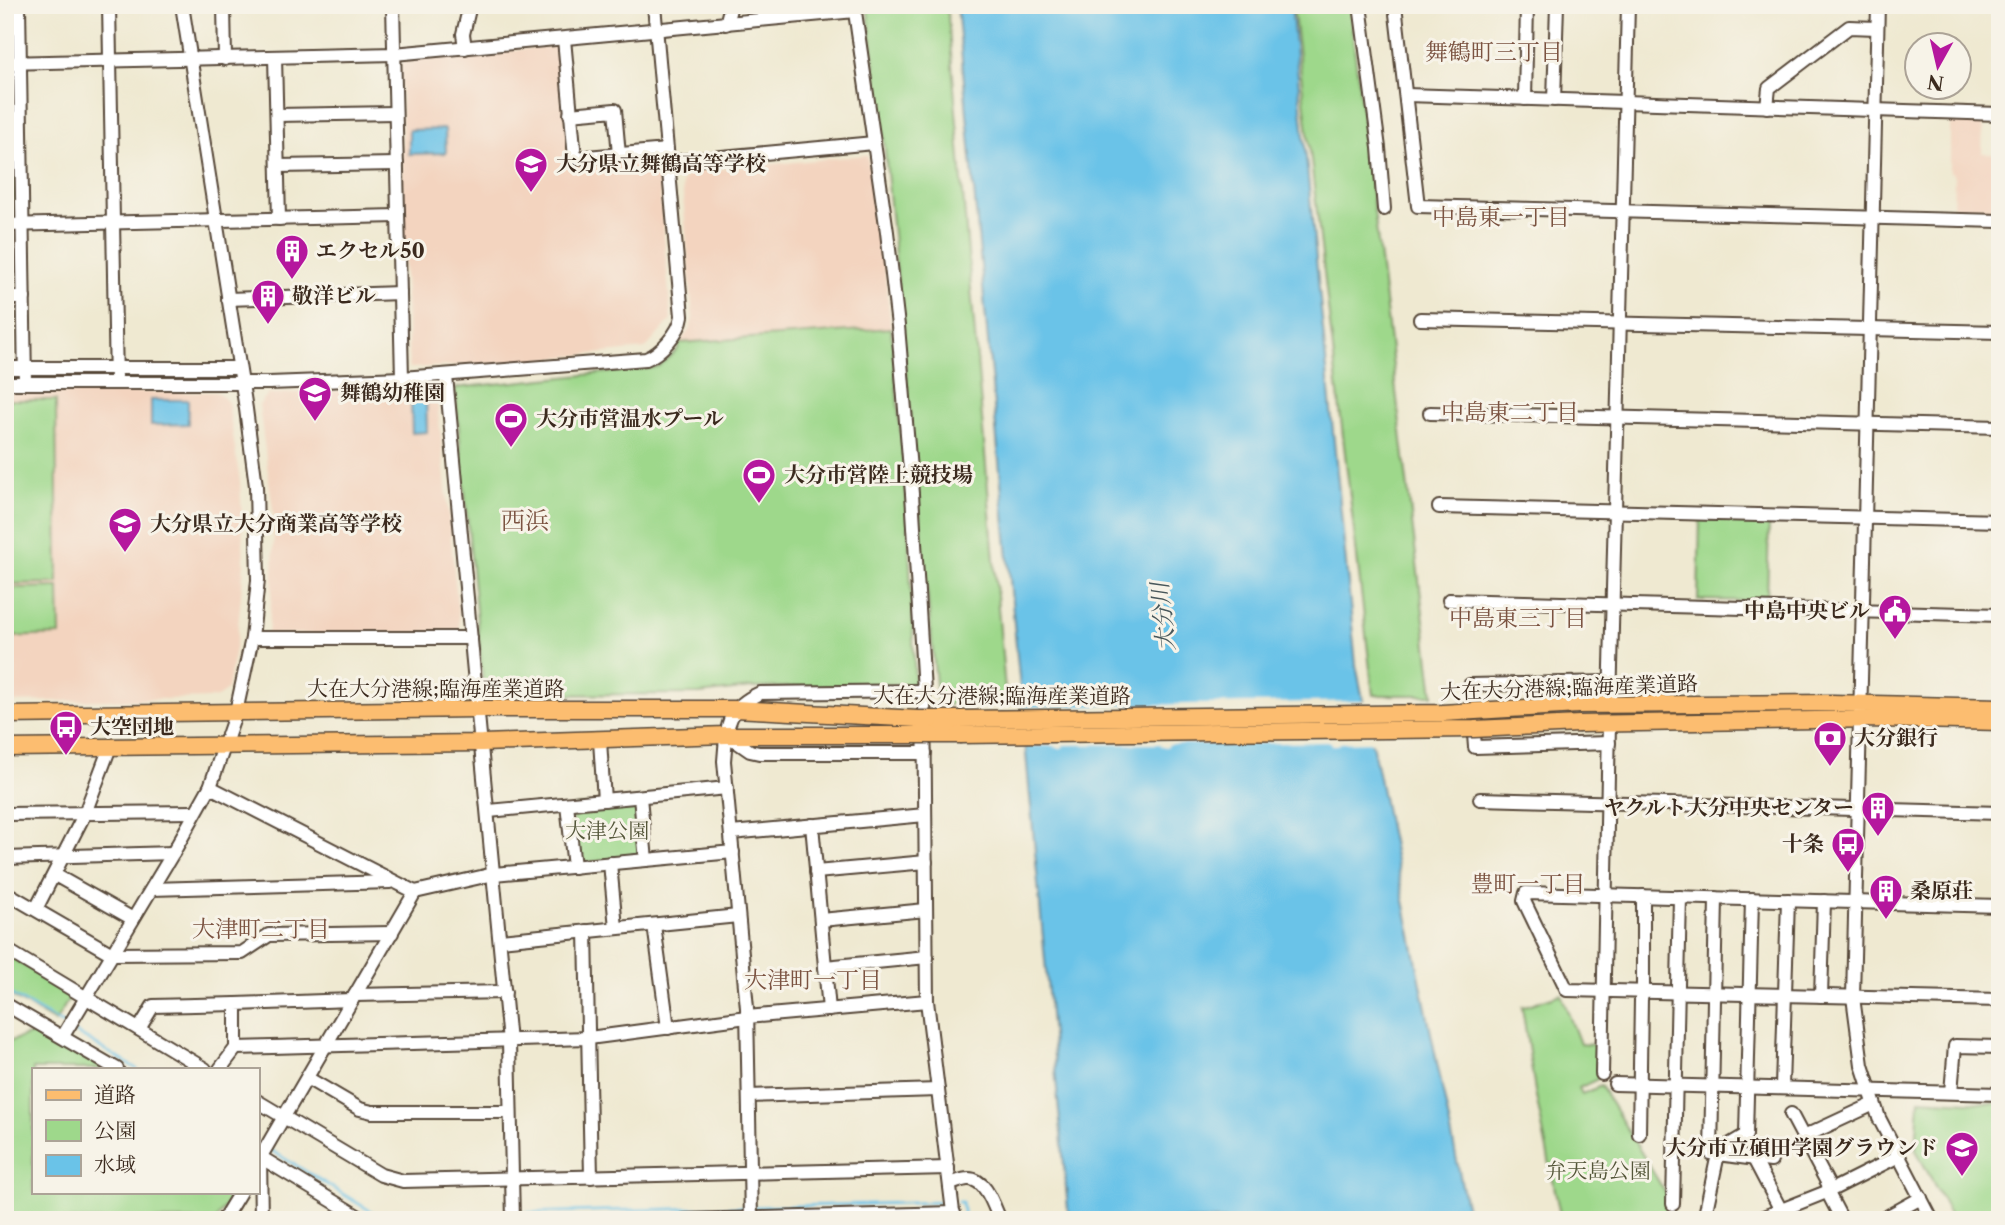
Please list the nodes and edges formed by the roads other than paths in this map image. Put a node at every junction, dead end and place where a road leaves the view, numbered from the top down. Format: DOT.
graph roads {
  1 [pos="19,5"];
  2 [pos="109,5"];
  3 [pos="181,5"];
  4 [pos="224,5"];
  5 [pos="393,5"];
  6 [pos="470,5"];
  7 [pos="654,5"];
  8 [pos="731,5"];
  9 [pos="1360,5"];
  10 [pos="1395,5"];
  11 [pos="1527,5"];
  12 [pos="1557,5"];
  13 [pos="1628,5"];
  14 [pos="1878,5"];
  15 [pos="854,8"];
  16 [pos="726,23"];
  17 [pos="1877,28"];
  18 [pos="656,30"];
  19 [pos="564,38"];
  20 [pos="465,48"];
  21 [pos="394,54"];
  22 [pos="275,57"];
  23 [pos="225,59"];
  24 [pos="190,60"];
  25 [pos="110,61"];
  26 [pos="5,63"];
  27 [pos="20,63"];
  28 [pos="1406,95"];
  29 [pos="1525,99"];
  30 [pos="1554,100"];
  31 [pos="1626,102"];
  32 [pos="1768,107"];
  33 [pos="1875,111"];
  34 [pos="395,113"];
  35 [pos="570,114"];
  36 [pos="2000,114"];
  37 [pos="277,115"];
  38 [pos="874,143"];
  39 [pos="619,155"];
  40 [pos="668,156"];
  41 [pos="397,164"];
  42 [pos="278,166"];
  43 [pos="1384,209"];
  44 [pos="1623,211"];
  45 [pos="398,216"];
  46 [pos="1873,218"];
  47 [pos="279,219"];
  48 [pos="216,220"];
  49 [pos="2000,221"];
  50 [pos="113,223"];
  51 [pos="5,225"];
  52 [pos="23,225"];
  53 [pos="400,293"];
  54 [pos="5,298"];
  55 [pos="24,298"];
  56 [pos="228,299"];
  57 [pos="1420,318"];
  58 [pos="1620,323"];
  59 [pos="1870,329"];
  60 [pos="2000,332"];
  61 [pos="5,368"];
  62 [pos="25,368"];
  63 [pos="116,368"];
  64 [pos="239,368"];
  65 [pos="446,376"];
  66 [pos="402,378"];
  67 [pos="5,383"];
  68 [pos="26,383"];
  69 [pos="116,383"];
  70 [pos="242,383"];
  71 [pos="1430,413"];
  72 [pos="1618,417"];
  73 [pos="1868,424"];
  74 [pos="2000,427"];
  75 [pos="1439,507"];
  76 [pos="1616,511"];
  77 [pos="1866,517"];
  78 [pos="2000,520"];
  79 [pos="1449,600"];
  80 [pos="1614,604"];
  81 [pos="1863,611"];
  82 [pos="2000,615"];
  83 [pos="252,638"];
  84 [pos="471,638"];
  85 [pos="1611,682"];
  86 [pos="924,691"];
  87 [pos="1610,705"];
  88 [pos="2000,707"];
  89 [pos="478,709"];
  90 [pos="735,709"];
  91 [pos="1860,711"];
  92 [pos="236,712"];
  93 [pos="5,715"];
  94 [pos="2000,722"];
  95 [pos="1609,723"];
  96 [pos="924,727"];
  97 [pos="959,727"];
  98 [pos="726,734"];
  99 [pos="600,741"];
  100 [pos="482,743"];
  101 [pos="1609,743"];
  102 [pos="224,746"];
  103 [pos="110,747"];
  104 [pos="5,748"];
  105 [pos="925,753"];
  106 [pos="210,788"];
  107 [pos="727,788"];
  108 [pos="640,797"];
  109 [pos="1480,799"];
  110 [pos="604,800"];
  111 [pos="1608,803"];
  112 [pos="567,804"];
  113 [pos="1857,809"];
  114 [pos="489,811"];
  115 [pos="195,812"];
  116 [pos="85,813"];
  117 [pos="1998,813"];
  118 [pos="5,814"];
  119 [pos="925,815"];
  120 [pos="812,825"];
  121 [pos="731,833"];
  122 [pos="733,852"];
  123 [pos="173,853"];
  124 [pos="65,856"];
  125 [pos="5,858"];
  126 [pos="646,860"];
  127 [pos="926,862"];
  128 [pos="610,863"];
  129 [pos="573,867"];
  130 [pos="816,872"];
  131 [pos="494,874"];
  132 [pos="55,875"];
  133 [pos="394,882"];
  134 [pos="152,889"];
  135 [pos="5,892"];
  136 [pos="415,892"];
  137 [pos="1606,895"];
  138 [pos="1643,896"];
  139 [pos="1680,897"];
  140 [pos="1716,898"];
  141 [pos="1752,899"];
  142 [pos="1788,900"];
  143 [pos="1824,901"];
  144 [pos="1855,902"];
  145 [pos="1996,906"];
  146 [pos="36,909"];
  147 [pos="926,910"];
  148 [pos="738,916"];
  149 [pos="133,919"];
  150 [pos="821,920"];
  151 [pos="654,925"];
  152 [pos="616,928"];
  153 [pos="586,932"];
  154 [pos="391,933"];
  155 [pos="500,940"];
  156 [pos="5,948"];
  157 [pos="113,954"];
  158 [pos="927,957"];
  159 [pos="825,967"];
  160 [pos="1604,991"];
  161 [pos="505,992"];
  162 [pos="1643,992"];
  163 [pos="1678,993"];
  164 [pos="1714,993"];
  165 [pos="1750,994"];
  166 [pos="1785,995"];
  167 [pos="1821,996"];
  168 [pos="87,997"];
  169 [pos="1853,997"];
  170 [pos="354,998"];
  171 [pos="1996,999"];
  172 [pos="927,1001"];
  173 [pos="5,1004"];
  174 [pos="236,1004"];
  175 [pos="829,1010"];
  176 [pos="2000,1010"];
  177 [pos="747,1017"];
  178 [pos="668,1028"];
  179 [pos="139,1029"];
  180 [pos="63,1036"];
  181 [pos="589,1038"];
  182 [pos="509,1042"];
  183 [pos="325,1046"];
  184 [pos="236,1048"];
  185 [pos="2000,1048"];
  186 [pos="115,1068"];
  187 [pos="203,1068"];
  188 [pos="221,1068"];
  189 [pos="1602,1074"];
  190 [pos="307,1078"];
  191 [pos="1615,1084"];
  192 [pos="1639,1084"];
  193 [pos="1676,1084"];
  194 [pos="1712,1085"];
  195 [pos="1748,1086"];
  196 [pos="1782,1087"];
  197 [pos="1869,1089"];
  198 [pos="938,1090"];
  199 [pos="1951,1092"];
  200 [pos="2000,1094"];
  201 [pos="749,1096"];
  202 [pos="259,1102"];
  203 [pos="1874,1104"];
  204 [pos="510,1112"];
  205 [pos="1791,1114"];
  206 [pos="284,1117"];
  207 [pos="1639,1134"];
  208 [pos="1803,1137"];
  209 [pos="261,1154"];
  210 [pos="1718,1154"];
  211 [pos="1899,1156"];
  212 [pos="1754,1159"];
  213 [pos="1771,1161"];
  214 [pos="948,1168"];
  215 [pos="750,1173"];
  216 [pos="591,1177"];
  217 [pos="512,1179"];
  218 [pos="1829,1191"];
  219 [pos="239,1194"];
  220 [pos="1921,1198"];
  221 [pos="953,1204"];
  222 [pos="1673,1204"];
  223 [pos="751,1213"];
  224 [pos="513,1215"];
  225 [pos="1783,1215"];
  226 [pos="223,1220"];
  227 [pos="261,1220"];
  228 [pos="364,1220"];
  229 [pos="682,1220"];
  230 [pos="1000,1220"];
  231 [pos="1704,1220"];
  232 [pos="1756,1220"];
  233 [pos="1842,1220"];
  234 [pos="1882,1220"];
  235 [pos="1932,1220"];
  1 -- 27 [label="street"];
  2 -- 25 [label="street"];
  3 -- 24 [label="street"];
  4 -- 23 [label="street"];
  5 -- 21 [label="street"];
  6 -- 20 [label="street"];
  7 -- 18 [label="street"];
  8 -- 16 [label="street"];
  9 -- 43 [label="street"];
  10 -- 28 [label="street"];
  11 -- 29 [label="street"];
  12 -- 30 [label="street"];
  13 -- 31 [label="street"];
  14 -- 17 [label="street"];
  15 -- 16 [label="street"];
  15 -- 38 [label="street"];
  16 -- 18 [label="street"];
  17 -- 32 [label="street"];
  17 -- 33 [label="street"];
  18 -- 19 [label="street"];
  18 -- 40 [label="street"];
  19 -- 20 [label="street"];
  19 -- 35 [label="street"];
  20 -- 21 [label="street"];
  21 -- 22 [label="street"];
  21 -- 34 [label="street"];
  22 -- 23 [label="street"];
  22 -- 37 [label="street"];
  23 -- 24 [label="street"];
  24 -- 25 [label="street"];
  24 -- 48 [label="street"];
  25 -- 27 [label="street"];
  25 -- 50 [label="street"];
  26 -- 27 [label="street"];
  27 -- 52 [label="street"];
  28 -- 29 [label="street"];
  28 -- 44 [label="street"];
  29 -- 30 [label="street"];
  30 -- 31 [label="street"];
  31 -- 32 [label="street"];
  31 -- 44 [label="street"];
  32 -- 33 [label="street"];
  33 -- 36 [label="street"];
  33 -- 46 [label="street"];
  34 -- 37 [label="street"];
  34 -- 41 [label="street"];
  35 -- 39 [label="street"];
  35 -- 39 [label="street"];
  37 -- 42 [label="street"];
  38 -- 40 [label="street"];
  38 -- 86 [label="street"];
  39 -- 40 [label="street"];
  40 -- 65 [label="street"];
  41 -- 42 [label="street"];
  41 -- 45 [label="street"];
  42 -- 47 [label="street"];
  44 -- 46 [label="street"];
  44 -- 58 [label="street"];
  45 -- 47 [label="street"];
  45 -- 53 [label="street"];
  46 -- 49 [label="street"];
  46 -- 59 [label="street"];
  47 -- 48 [label="street"];
  48 -- 50 [label="street"];
  48 -- 56 [label="street"];
  50 -- 52 [label="street"];
  50 -- 63 [label="street"];
  51 -- 52 [label="street"];
  52 -- 55 [label="street"];
  53 -- 56 [label="street"];
  53 -- 66 [label="street"];
  54 -- 55 [label="street"];
  55 -- 62 [label="street"];
  56 -- 64 [label="street"];
  57 -- 58 [label="street"];
  58 -- 59 [label="street"];
  58 -- 72 [label="street"];
  59 -- 60 [label="street"];
  59 -- 73 [label="street"];
  61 -- 62 [label="street"];
  62 -- 63 [label="street"];
  62 -- 68 [label="street"];
  63 -- 64 [label="street"];
  63 -- 69 [label="street"];
  64 -- 70 [label="street"];
  65 -- 66 [label="street"];
  65 -- 84 [label="street"];
  66 -- 70 [label="street"];
  67 -- 68 [label="street"];
  68 -- 69 [label="street"];
  69 -- 70 [label="street"];
  70 -- 83 [label="street"];
  71 -- 72 [label="street"];
  72 -- 73 [label="street"];
  72 -- 76 [label="street"];
  73 -- 74 [label="street"];
  73 -- 77 [label="street"];
  75 -- 76 [label="street"];
  76 -- 77 [label="street"];
  76 -- 80 [label="street"];
  77 -- 78 [label="street"];
  77 -- 81 [label="street"];
  79 -- 80 [label="street"];
  80 -- 81 [label="street"];
  80 -- 85 [label="street"];
  81 -- 82 [label="street"];
  81 -- 91 [label="street"];
  83 -- 84 [label="street"];
  83 -- 92 [label="street"];
  84 -- 89 [label="street"];
  85 -- 87 [label="street"];
  85 -- 101 [label="street"];
  86 -- 90 [label="street"];
  86 -- 105 [label="street"];
  87 -- 91 [label="main road, 大在大分港線;臨海産業道路"];
  87 -- 97 [label="main road, 大在大分港線;臨海産業道路, bridge"];
  88 -- 91 [label="main road, 大在大分港線;臨海産業道路"];
  89 -- 90 [label="main road, 大在大分港線;臨海産業道路"];
  89 -- 92 [label="main road, 大在大分港線;臨海産業道路"];
  89 -- 100 [label="street"];
  90 -- 96 [label="main road, 大在大分港線;臨海産業道路"];
  90 -- 98 [label="street"];
  91 -- 94 [label="main road, 大在大分港線;臨海産業道路"];
  91 -- 95 [label="main road, 大在大分港線;臨海産業道路"];
  91 -- 113 [label="street"];
  92 -- 93 [label="main road, 大在大分港線;臨海産業道路"];
  92 -- 102 [label="street"];
  95 -- 97 [label="main road, 大在大分港線;臨海産業道路, bridge"];
  95 -- 101 [label="street"];
  96 -- 97 [label="main road, 大在大分港線;臨海産業道路"];
  96 -- 98 [label="main road, 大在大分港線;臨海産業道路"];
  98 -- 99 [label="main road, 大在大分港線;臨海産業道路"];
  98 -- 105 [label="street"];
  98 -- 107 [label="street"];
  99 -- 100 [label="main road, 大在大分港線;臨海産業道路"];
  99 -- 110 [label="street"];
  100 -- 102 [label="main road, 大在大分港線;臨海産業道路"];
  100 -- 114 [label="street"];
  101 -- 111 [label="street"];
  102 -- 103 [label="main road, 大在大分港線;臨海産業道路"];
  102 -- 106 [label="street"];
  103 -- 104 [label="main road, 大在大分港線;臨海産業道路"];
  103 -- 116 [label="street"];
  105 -- 119 [label="street"];
  106 -- 115 [label="street"];
  106 -- 133 [label="street"];
  107 -- 108 [label="street"];
  107 -- 121 [label="street"];
  108 -- 110 [label="street"];
  108 -- 126 [label="street"];
  109 -- 111 [label="street"];
  110 -- 112 [label="street"];
  111 -- 113 [label="street"];
  111 -- 137 [label="street"];
  112 -- 114 [label="street"];
  112 -- 129 [label="street"];
  113 -- 117 [label="street"];
  113 -- 144 [label="street"];
  114 -- 131 [label="street"];
  115 -- 116 [label="street"];
  115 -- 123 [label="street"];
  116 -- 118 [label="street"];
  116 -- 124 [label="street"];
  119 -- 120 [label="street"];
  119 -- 127 [label="street"];
  120 -- 121 [label="street"];
  120 -- 130 [label="street"];
  121 -- 122 [label="street"];
  122 -- 126 [label="street"];
  122 -- 148 [label="street"];
  123 -- 124 [label="street"];
  123 -- 134 [label="street"];
  124 -- 125 [label="street"];
  124 -- 132 [label="street"];
  126 -- 128 [label="street"];
  127 -- 130 [label="street"];
  127 -- 147 [label="street"];
  128 -- 129 [label="street"];
  128 -- 152 [label="street"];
  129 -- 131 [label="street"];
  130 -- 150 [label="street"];
  131 -- 136 [label="street"];
  131 -- 155 [label="street"];
  132 -- 146 [label="street"];
  132 -- 149 [label="street"];
  133 -- 134 [label="street"];
  133 -- 136 [label="street"];
  134 -- 149 [label="street"];
  135 -- 146 [label="street"];
  136 -- 154 [label="street"];
  137 -- 138 [label="street"];
  137 -- 160 [label="street"];
  137 -- 160 [label="street"];
  138 -- 139 [label="street"];
  138 -- 162 [label="street"];
  139 -- 140 [label="street"];
  139 -- 163 [label="street"];
  140 -- 141 [label="street"];
  140 -- 164 [label="street"];
  141 -- 142 [label="street"];
  141 -- 165 [label="street"];
  142 -- 143 [label="street"];
  142 -- 166 [label="street"];
  143 -- 144 [label="street"];
  143 -- 167 [label="street"];
  144 -- 145 [label="street"];
  144 -- 169 [label="street"];
  146 -- 157 [label="street"];
  147 -- 150 [label="street"];
  147 -- 158 [label="street"];
  148 -- 151 [label="street"];
  148 -- 177 [label="street"];
  149 -- 157 [label="street"];
  150 -- 159 [label="street"];
  151 -- 152 [label="street"];
  151 -- 178 [label="street"];
  152 -- 153 [label="street"];
  153 -- 155 [label="street"];
  153 -- 181 [label="street"];
  154 -- 157 [label="street"];
  154 -- 170 [label="street"];
  155 -- 161 [label="street"];
  156 -- 168 [label="street"];
  157 -- 168 [label="street"];
  158 -- 159 [label="street"];
  158 -- 172 [label="street"];
  159 -- 175 [label="street"];
  160 -- 162 [label="street"];
  160 -- 189 [label="street"];
  161 -- 170 [label="street"];
  161 -- 182 [label="street"];
  162 -- 163 [label="street"];
  162 -- 192 [label="street"];
  163 -- 164 [label="street"];
  163 -- 193 [label="street"];
  164 -- 165 [label="street"];
  164 -- 194 [label="street"];
  165 -- 166 [label="street"];
  165 -- 195 [label="street"];
  166 -- 167 [label="street"];
  166 -- 196 [label="street"];
  167 -- 169 [label="street"];
  168 -- 179 [label="street"];
  168 -- 180 [label="street"];
  169 -- 171 [label="street"];
  169 -- 197 [label="street"];
  170 -- 174 [label="street"];
  170 -- 183 [label="street"];
  171 -- 176 [label="street"];
  172 -- 175 [label="street"];
  172 -- 198 [label="street"];
  173 -- 180 [label="street"];
  174 -- 179 [label="street"];
  174 -- 184 [label="street"];
  175 -- 177 [label="street"];
  177 -- 178 [label="street"];
  177 -- 201 [label="street"];
  178 -- 181 [label="street"];
  179 -- 187 [label="street"];
  180 -- 186 [label="street"];
  181 -- 182 [label="street"];
  181 -- 216 [label="street"];
  182 -- 183 [label="street"];
  182 -- 204 [label="street"];
  183 -- 184 [label="street"];
  183 -- 190 [label="street"];
  184 -- 188 [label="street"];
  185 -- 199 [label="street"];
  190 -- 204 [label="street"];
  190 -- 206 [label="street"];
  191 -- 192 [label="street"];
  192 -- 193 [label="street"];
  192 -- 207 [label="street"];
  193 -- 194 [label="street"];
  193 -- 222 [label="street"];
  194 -- 195 [label="street"];
  194 -- 210 [label="street"];
  195 -- 196 [label="street"];
  195 -- 210 [label="street"];
  196 -- 197 [label="street"];
  197 -- 199 [label="street"];
  197 -- 203 [label="street"];
  198 -- 201 [label="street"];
  198 -- 214 [label="street"];
  199 -- 200 [label="street"];
  201 -- 215 [label="street"];
  202 -- 206 [label="street"];
  203 -- 208 [label="street"];
  203 -- 211 [label="street"];
  204 -- 217 [label="street"];
  205 -- 208 [label="street"];
  206 -- 209 [label="street"];
  206 -- 217 [label="street"];
  208 -- 218 [label="street"];
  209 -- 227 [label="street"];
  209 -- 228 [label="street"];
  210 -- 212 [label="street"];
  210 -- 231 [label="street"];
  211 -- 218 [label="street"];
  211 -- 220 [label="street"];
  212 -- 213 [label="street"];
  212 -- 225 [label="street"];
  214 -- 215 [label="street"];
  214 -- 221 [label="street"];
  215 -- 216 [label="street"];
  215 -- 223 [label="street"];
  216 -- 217 [label="street"];
  217 -- 224 [label="street"];
  218 -- 225 [label="street"];
  218 -- 233 [label="street"];
  219 -- 226 [label="street"];
  220 -- 234 [label="street"];
  220 -- 235 [label="street"];
  221 -- 223 [label="street"];
  221 -- 230 [label="street"];
  223 -- 229 [label="street"];
  225 -- 232 [label="street"];
}
